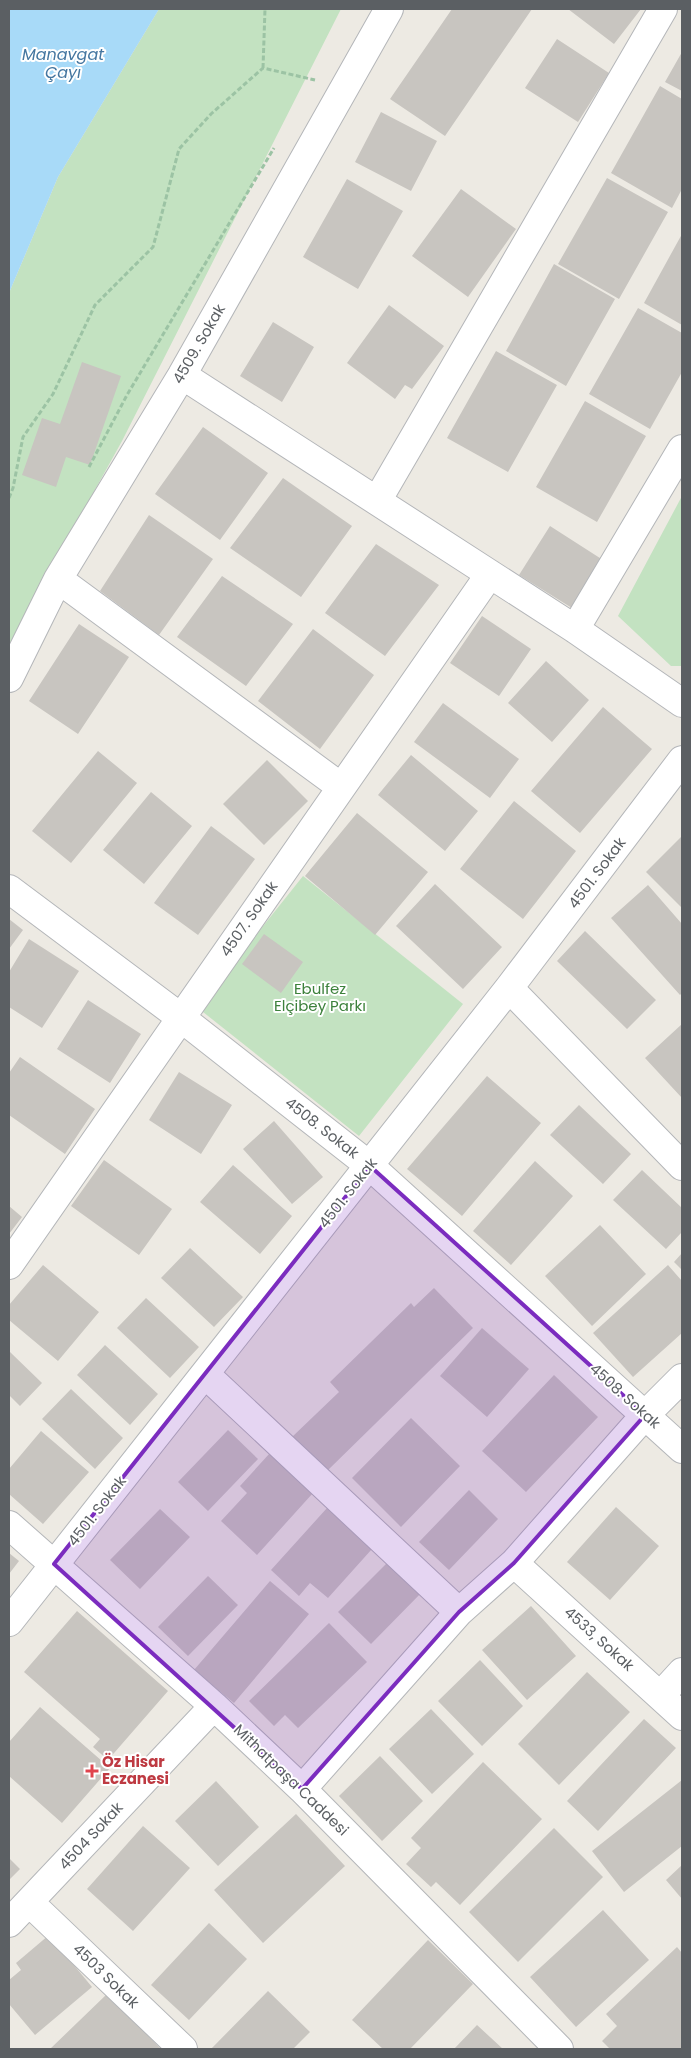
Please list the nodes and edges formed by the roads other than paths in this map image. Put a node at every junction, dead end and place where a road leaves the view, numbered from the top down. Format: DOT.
graph roads {
  1 [pos="389,9"];
  2 [pos="663,9"];
  3 [pos="182,375"];
  4 [pos="682,449"];
  5 [pos="377,502"];
  6 [pos="490,574"];
  7 [pos="58,579"];
  8 [pos="575,629"];
  9 [pos="9,678"];
  10 [pos="682,703"];
  11 [pos="682,760"];
  12 [pos="341,787"];
  13 [pos="9,890"];
  14 [pos="509,988"];
  15 [pos="180,1017"];
  16 [pos="370,1166"];
  17 [pos="682,1166"];
  18 [pos="9,1265"];
  19 [pos="205,1374"];
  20 [pos="682,1378"];
  21 [pos="645,1415"];
  22 [pos="682,1449"];
  23 [pos="9,1525"];
  24 [pos="514,1563"];
  25 [pos="54,1564"];
  26 [pos="459,1612"];
  27 [pos="9,1622"];
  28 [pos="682,1672"];
  29 [pos="661,1695"];
  30 [pos="214,1706"];
  31 [pos="682,1716"];
  32 [pos="302,1789"];
  33 [pos="29,1902"];
  34 [pos="9,1923"];
  35 [pos="183,2049"];
  36 [pos="559,2049"];
  1 -- 3 [label="street, 4509. Sokak"];
  2 -- 5 [label="street"];
  3 -- 5 [label="street"];
  3 -- 7 [label="street, 4509. Sokak"];
  4 -- 8 [label="street"];
  5 -- 6 [label="street"];
  6 -- 8 [label="street"];
  6 -- 12 [label="street, 4507. Sokak"];
  7 -- 9 [label="street, 4509. Sokak"];
  7 -- 12 [label="street"];
  8 -- 10 [label="street"];
  11 -- 14 [label="street, 4501. Sokak"];
  12 -- 15 [label="street, 4507. Sokak"];
  13 -- 15 [label="street, 4508. Sokak"];
  14 -- 16 [label="street, 4501. Sokak"];
  14 -- 17 [label="street"];
  15 -- 16 [label="street, 4508. Sokak"];
  15 -- 18 [label="street, 4507. Sokak"];
  16 -- 19 [label="street, 4501. Sokak"];
  16 -- 21 [label="street, 4508. Sokak"];
  19 -- 25 [label="street, 4501. Sokak"];
  19 -- 26 [label="street"];
  20 -- 21 [label="street"];
  21 -- 22 [label="street, 4508. Sokak"];
  21 -- 24 [label="street"];
  23 -- 25 [label="street, Mithatpaşa Caddesi"];
  24 -- 26 [label="street"];
  24 -- 29 [label="street, 4533, Sokak"];
  25 -- 27 [label="street, 4501. Sokak"];
  25 -- 30 [label="street, Mithatpaşa Caddesi"];
  26 -- 32 [label="street"];
  28 -- 29 [label="street"];
  29 -- 31 [label="street, 4533, Sokak"];
  30 -- 32 [label="street, Mithatpaşa Caddesi"];
  30 -- 33 [label="street, 4504 Sokak"];
  32 -- 36 [label="street, Mithatpaşa Caddesi"];
  33 -- 34 [label="street, 4504 Sokak"];
  33 -- 35 [label="street, 4503 Sokak"];
}
